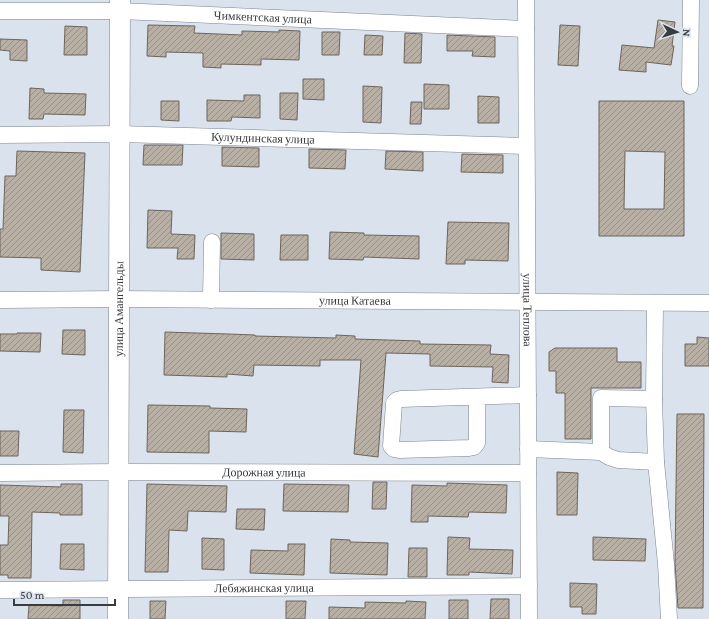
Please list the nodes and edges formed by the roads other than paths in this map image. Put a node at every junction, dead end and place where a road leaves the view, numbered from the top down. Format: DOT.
graph roads {
  1 [pos="526,0"];
  2 [pos="691,0"];
  3 [pos="120,5"];
  4 [pos="0,11"];
  5 [pos="526,29"];
  6 [pos="690,86"];
  7 [pos="120,134"];
  8 [pos="0,135"];
  9 [pos="526,146"];
  10 [pos="212,242"];
  11 [pos="119,299"];
  12 [pos="0,300"];
  13 [pos="211,300"];
  14 [pos="527,302"];
  15 [pos="655,303"];
  16 [pos="709,303"];
  17 [pos="528,395"];
  18 [pos="477,397"];
  19 [pos="654,399"];
  20 [pos="528,449"];
  21 [pos="601,452"];
  22 [pos="656,462"];
  23 [pos="119,472"];
  24 [pos="0,473"];
  25 [pos="528,473"];
  26 [pos="529,586"];
  27 [pos="118,589"];
  28 [pos="0,590"];
  29 [pos="118,619"];
  30 [pos="529,619"];
  31 [pos="669,619"];
  1 -- 5 [label="street, улица Теплова"];
  2 -- 6 [label="street"];
  3 -- 4 [label="street, Чимкентская улица"];
  3 -- 5 [label="street, Чимкентская улица"];
  3 -- 7 [label="main road, улица Амангельды"];
  5 -- 9 [label="street, улица Теплова"];
  7 -- 8 [label="street, Кулундинская улица"];
  7 -- 9 [label="street, Кулундинская улица"];
  7 -- 11 [label="main road, улица Амангельды"];
  9 -- 14 [label="street, улица Теплова"];
  10 -- 13 [label="street"];
  11 -- 12 [label="street, улица Катаева"];
  11 -- 13 [label="street, улица Катаева"];
  11 -- 23 [label="main road, улица Амангельды"];
  13 -- 14 [label="street, улица Катаева"];
  14 -- 15 [label="street, улица Катаева"];
  14 -- 17 [label="street, улица Теплова"];
  15 -- 16 [label="street, улица Катаева"];
  15 -- 19 [label="street"];
  17 -- 18 [label="street"];
  17 -- 20 [label="street, улица Теплова"];
  18 -- 18 [label="street"];
  19 -- 21 [label="street"];
  19 -- 22 [label="street"];
  20 -- 21 [label="street"];
  20 -- 25 [label="street, улица Теплова"];
  21 -- 22 [label="street"];
  22 -- 31 [label="street"];
  23 -- 24 [label="street, Дорожная улица"];
  23 -- 25 [label="street, Дорожная улица"];
  23 -- 27 [label="main road, улица Амангельды"];
  25 -- 26 [label="street, улица Теплова"];
  26 -- 27 [label="street, Лебяжинская улица"];
  26 -- 30 [label="street, улица Теплова"];
  27 -- 28 [label="street, Лебяжинская улица"];
  27 -- 29 [label="main road, улица Амангельды"];
}
